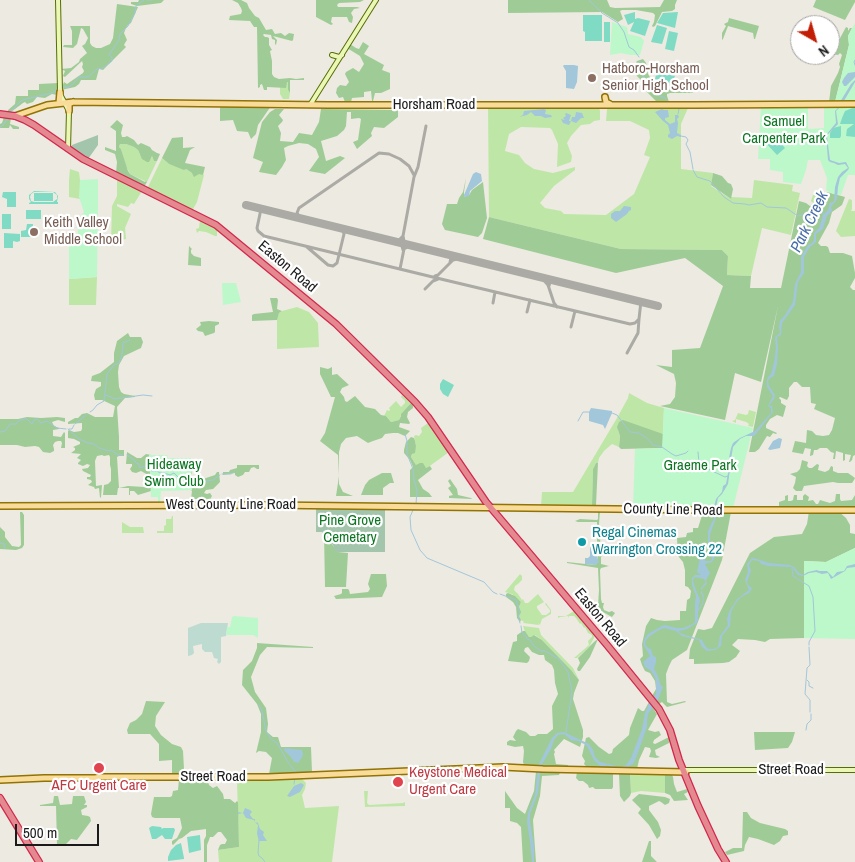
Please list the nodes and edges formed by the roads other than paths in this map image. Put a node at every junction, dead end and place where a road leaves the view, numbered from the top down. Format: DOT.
graph roads {
  1 [pos="58,0"];
  2 [pos="376,0"];
  3 [pos="342,54"];
  4 [pos="336,64"];
  5 [pos="60,91"];
  6 [pos="62,102"];
  7 [pos="73,102"];
  8 [pos="855,104"];
  9 [pos="310,105"];
  10 [pos="595,105"];
  11 [pos="610,105"];
  12 [pos="69,112"];
  13 [pos="8,114"];
  14 [pos="68,149"];
  15 [pos="476,487"];
  16 [pos="484,505"];
  17 [pos="0,506"];
  18 [pos="491,508"];
  19 [pos="855,510"];
  20 [pos="855,770"];
  21 [pos="684,772"];
  22 [pos="0,779"];
  23 [pos="0,798"];
  24 [pos="0,802"];
  25 [pos="38,862"];
  26 [pos="726,862"];
  1 -- 5 [label="main road"];
  2 -- 3 [label="main road"];
  3 -- 4 [label="main road"];
  3 -- 4 [label="main road"];
  4 -- 9 [label="main road"];
  5 -- 6 [label="main road"];
  6 -- 7 [label="main road, Horsham Road"];
  6 -- 12 [label="main road"];
  6 -- 13 [label="main road, Horsham Road"];
  7 -- 9 [label="main road, Horsham Road"];
  7 -- 12 [label="main road"];
  8 -- 11 [label="main road, Horsham Road"];
  9 -- 10 [label="main road, Horsham Road"];
  10 -- 11 [label="main road, Horsham Road"];
  10 -- 11 [label="main road"];
  10 -- 11 [label="main road"];
  12 -- 14 [label="main road"];
  13 -- 14 [label="highway, Easton Road"];
  14 -- 15 [label="highway, Easton Road"];
  15 -- 16 [label="highway, Easton Road"];
  15 -- 18 [label="highway, Easton Road"];
  16 -- 17 [label="main road, West County Line Road"];
  16 -- 18 [label="highway, Easton Road"];
  18 -- 19 [label="main road, County Line Road"];
  18 -- 21 [label="highway, Easton Road"];
  20 -- 21 [label="main road, Street Road"];
  21 -- 22 [label="main road, Street Road"];
  21 -- 26 [label="highway, Easton Road"];
  23 -- 25 [label="highway"];
  24 -- 25 [label="highway"];
}
